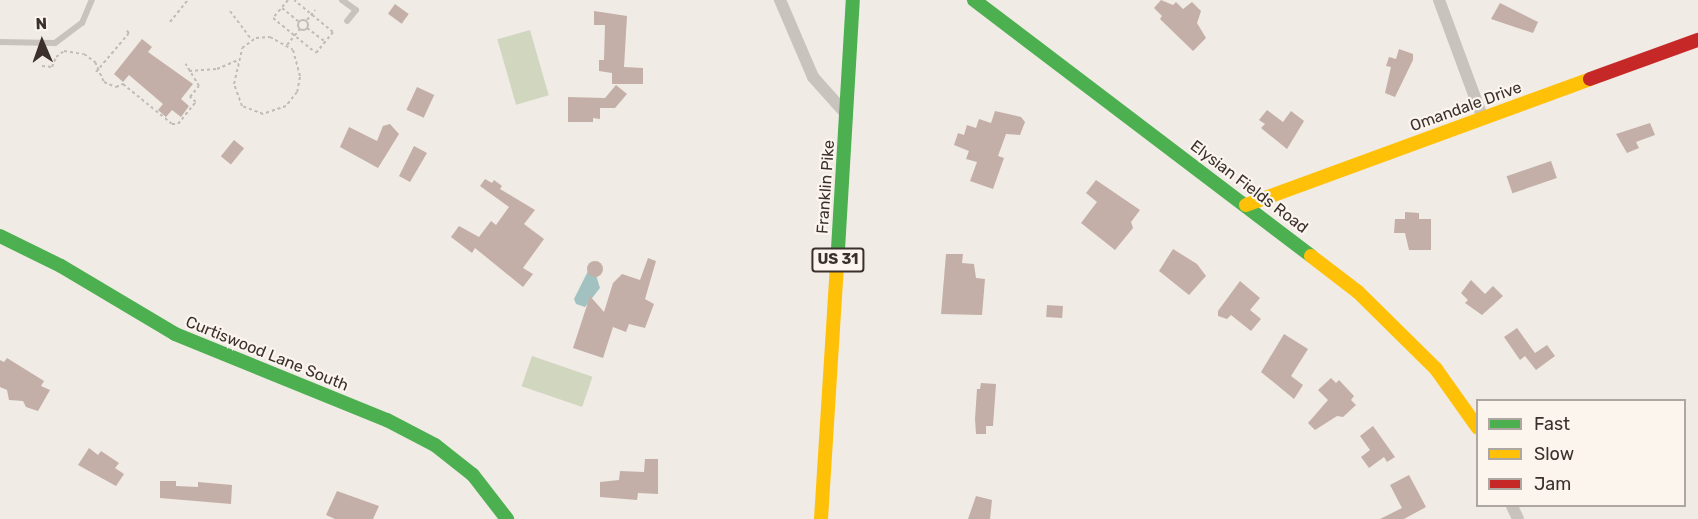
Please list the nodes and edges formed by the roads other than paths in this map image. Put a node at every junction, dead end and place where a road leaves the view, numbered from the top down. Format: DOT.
graph roads {
  1 [pos="92,0"];
  2 [pos="342,0"];
  3 [pos="780,0"];
  4 [pos="853,0"];
  5 [pos="974,0"];
  6 [pos="1439,0"];
  7 [pos="347,21"];
  8 [pos="1698,40"];
  9 [pos="0,42"];
  10 [pos="847,115"];
  11 [pos="1483,119"];
  12 [pos="1246,205"];
  13 [pos="0,236"];
  14 [pos="1476,425"];
  15 [pos="507,519"];
  16 [pos="821,519"];
  1 -- 9 [label="lane"];
  2 -- 7 [label="lane"];
  3 -- 10 [label="street"];
  4 -- 10 [label="street, Franklin Pike / US 31"];
  5 -- 12 [label="street, Elysian Fields Road"];
  6 -- 11 [label="street"];
  8 -- 11 [label="street, Omandale Drive"];
  10 -- 16 [label="street, Franklin Pike / US 31"];
  11 -- 12 [label="street, Omandale Drive"];
  12 -- 14 [label="street, Elysian Fields Road"];
  13 -- 15 [label="street, Curtiswood Lane South"];
}
